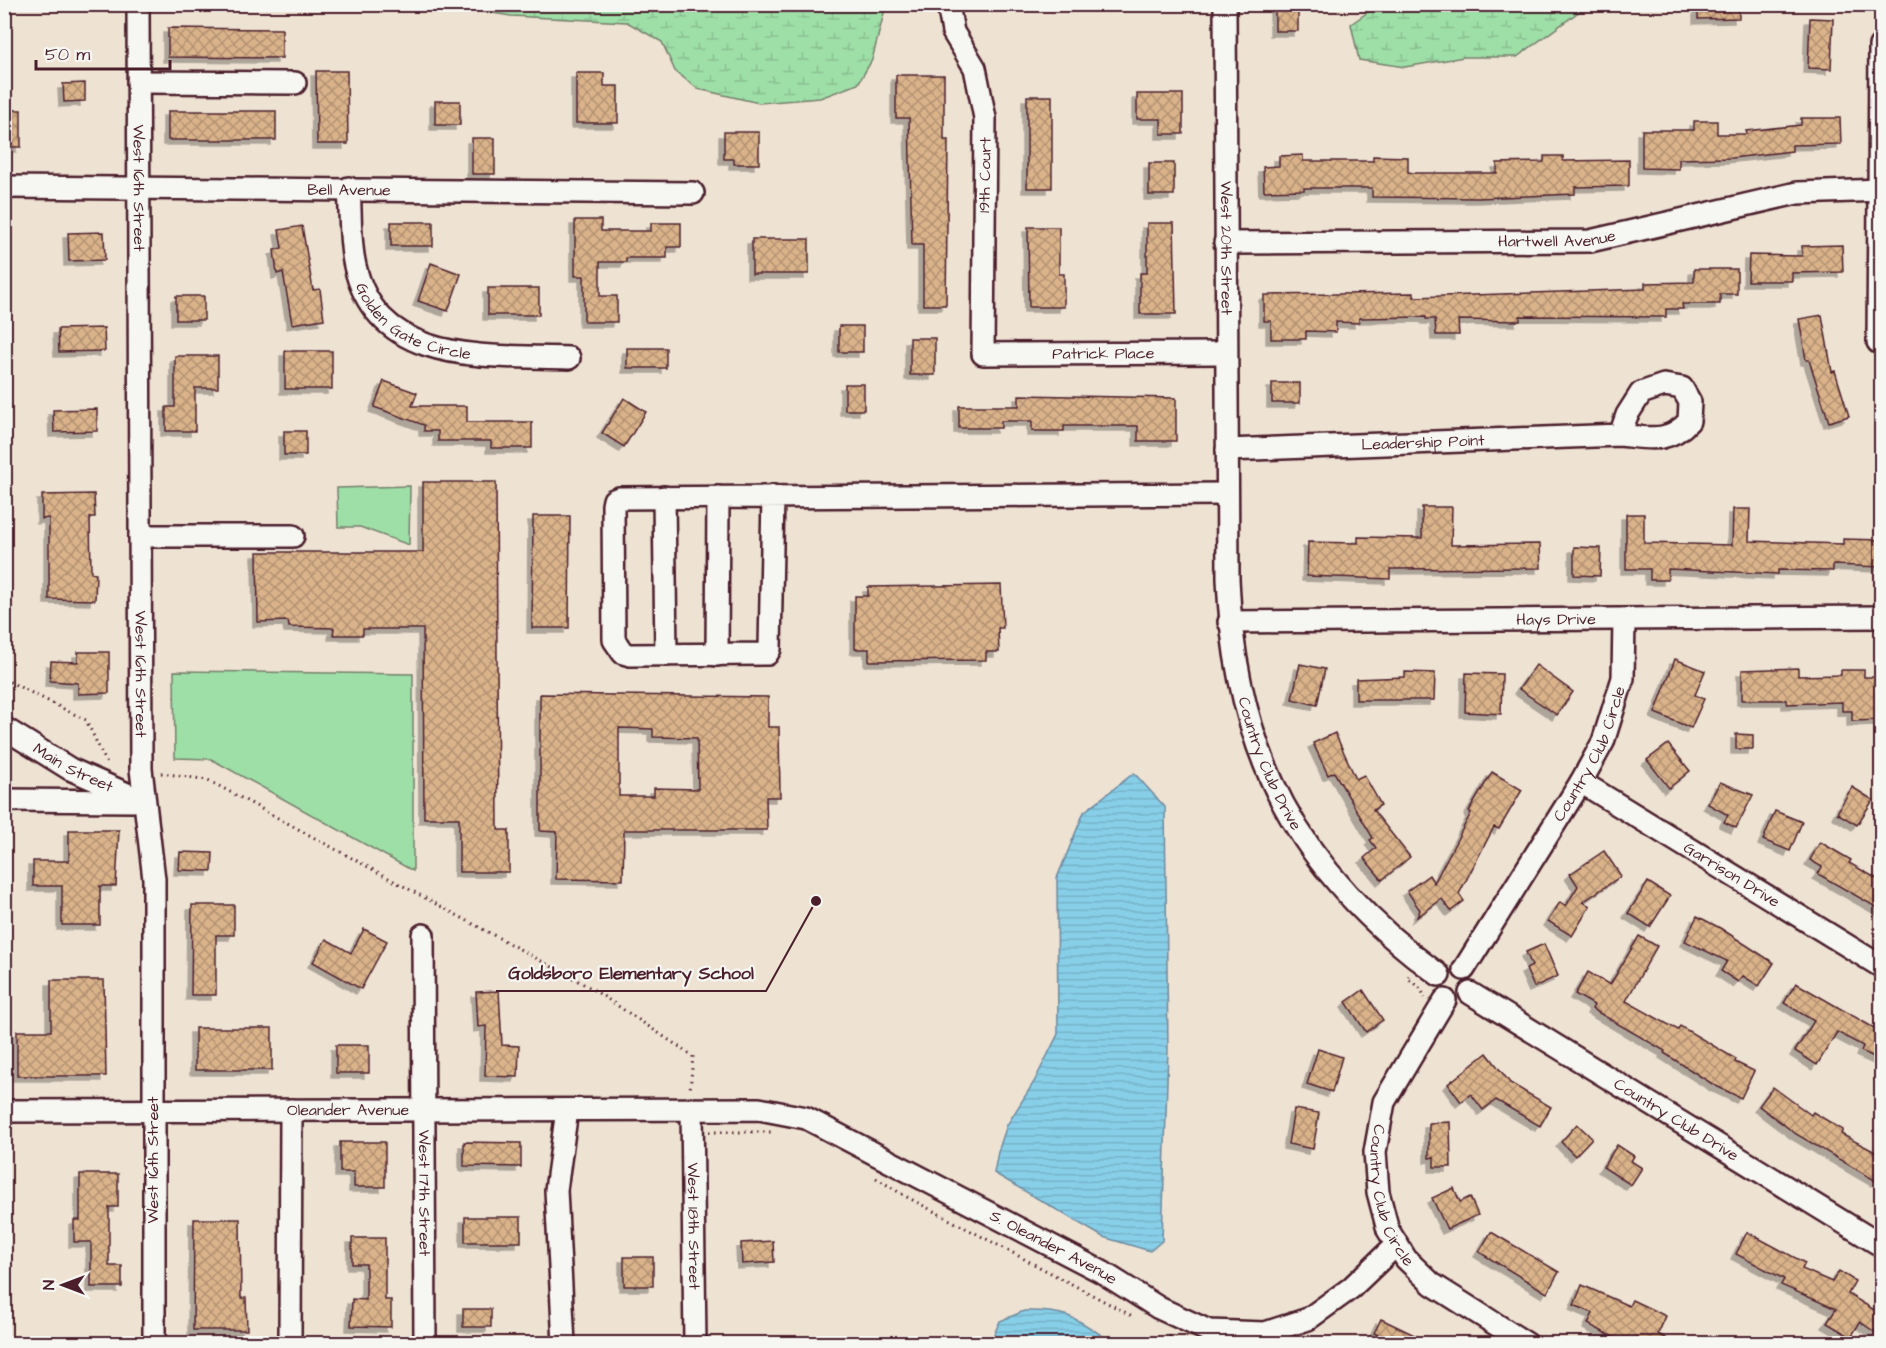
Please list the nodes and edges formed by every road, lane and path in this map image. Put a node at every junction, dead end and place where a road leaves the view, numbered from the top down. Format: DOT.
graph roads {
  1 [pos="138,4"];
  2 [pos="948,4"];
  3 [pos="1226,4"];
  4 [pos="1880,46"];
  5 [pos="138,82"];
  6 [pos="296,83"];
  7 [pos="137,186"];
  8 [pos="4,187"];
  9 [pos="349,188"];
  10 [pos="1879,190"];
  11 [pos="693,193"];
  12 [pos="1225,243"];
  13 [pos="1878,342"];
  14 [pos="1225,353"];
  15 [pos="983,354"];
  16 [pos="569,358"];
  17 [pos="1620,435"];
  18 [pos="1227,450"];
  19 [pos="1227,494"];
  20 [pos="773,496"];
  21 [pos="664,497"];
  22 [pos="718,497"];
  23 [pos="140,536"];
  24 [pos="293,536"];
  25 [pos="1881,617"];
  26 [pos="1624,619"];
  27 [pos="1229,622"];
  28 [pos="666,655"];
  29 [pos="717,655"];
  30 [pos="4,679"];
  31 [pos="4,728"];
  32 [pos="108,766"];
  33 [pos="141,770"];
  34 [pos="1581,782"];
  35 [pos="4,800"];
  36 [pos="143,801"];
  37 [pos="423,935"];
  38 [pos="1881,967"];
  39 [pos="1464,969"];
  40 [pos="1439,975"];
  41 [pos="1470,993"];
  42 [pos="1445,1000"];
  43 [pos="153,1109"];
  44 [pos="700,1109"];
  45 [pos="291,1110"];
  46 [pos="567,1110"];
  47 [pos="4,1111"];
  48 [pos="422,1112"];
  49 [pos="779,1132"];
  50 [pos="868,1173"];
  51 [pos="1396,1244"];
  52 [pos="1881,1246"];
  53 [pos="1142,1322"];
  54 [pos="1163,1333"];
  55 [pos="154,1344"];
  56 [pos="290,1344"];
  57 [pos="425,1344"];
  58 [pos="564,1344"];
  59 [pos="696,1344"];
  60 [pos="1184,1344"];
  61 [pos="1527,1344"];
  1 -- 5 [label="street, West 16th Street"];
  2 -- 15 [label="street, 19th Court"];
  3 -- 12 [label="street, West 20th Street"];
  4 -- 10 [label="street"];
  5 -- 6 [label="street"];
  5 -- 7 [label="street, West 16th Street"];
  7 -- 8 [label="street, Bell Avenue"];
  7 -- 9 [label="street, Bell Avenue"];
  7 -- 23 [label="street, West 16th Street"];
  9 -- 11 [label="street, Bell Avenue"];
  9 -- 16 [label="street, Golden Gate Circle"];
  10 -- 12 [label="street, Hartwell Avenue"];
  10 -- 13 [label="street"];
  12 -- 14 [label="street, West 20th Street"];
  14 -- 15 [label="street, Patrick Place"];
  14 -- 18 [label="street, West 20th Street"];
  17 -- 18 [label="street, Leadership Point"];
  18 -- 19 [label="street, West 20th Street"];
  19 -- 20 [label="street"];
  19 -- 27 [label="street, Country Club Drive"];
  20 -- 22 [label="street"];
  20 -- 29 [label="street"];
  21 -- 22 [label="street"];
  21 -- 28 [label="street"];
  21 -- 28 [label="street"];
  22 -- 29 [label="street"];
  23 -- 24 [label="street"];
  23 -- 33 [label="street, West 16th Street"];
  25 -- 26 [label="street, Hays Drive"];
  26 -- 27 [label="street, Hays Drive"];
  26 -- 34 [label="street, Country Club Circle"];
  27 -- 40 [label="street, Country Club Drive"];
  28 -- 29 [label="street"];
  30 -- 32 [label="path"];
  31 -- 36 [label="street, Main Street"];
  33 -- 36 [label="street, West 16th Street"];
  33 -- 44 [label="path"];
  34 -- 38 [label="street, Garrison Drive"];
  34 -- 39 [label="street, Country Club Circle"];
  35 -- 36 [label="street"];
  36 -- 43 [label="street, West 16th Street"];
  37 -- 48 [label="street, West 17th Street"];
  39 -- 40 [label="street"];
  39 -- 41 [label="street"];
  40 -- 42 [label="street"];
  41 -- 42 [label="street"];
  41 -- 52 [label="street, Country Club Drive"];
  42 -- 51 [label="street, Country Club Circle"];
  43 -- 45 [label="street, Oleander Avenue"];
  43 -- 47 [label="street, Oleander Avenue"];
  43 -- 55 [label="street, West 16th Street"];
  44 -- 46 [label="street, Oleander Avenue"];
  44 -- 49 [label="path"];
  44 -- 51 [label="street, S. Oleander Avenue"];
  44 -- 59 [label="street, West 18th Street"];
  45 -- 48 [label="street, Oleander Avenue"];
  45 -- 56 [label="street"];
  46 -- 48 [label="street, Oleander Avenue"];
  46 -- 58 [label="street"];
  48 -- 57 [label="street, West 17th Street"];
  50 -- 53 [label="path"];
  51 -- 61 [label="street, Country Club Circle"];
  54 -- 60 [label="path"];
}
